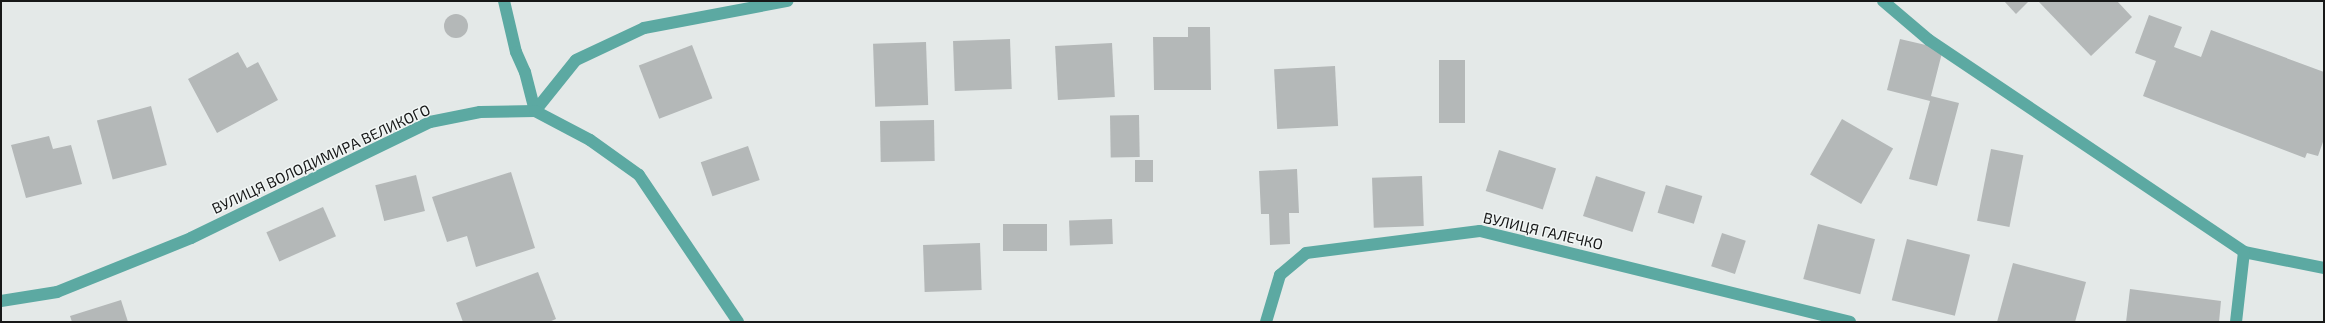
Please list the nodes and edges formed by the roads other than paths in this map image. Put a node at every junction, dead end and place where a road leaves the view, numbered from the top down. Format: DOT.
graph roads {
  1 [pos="504,1"];
  2 [pos="787,1"];
  3 [pos="1883,1"];
  4 [pos="536,111"];
  5 [pos="2244,252"];
  6 [pos="2324,268"];
  7 [pos="1,301"];
  8 [pos="738,322"];
  9 [pos="1266,322"];
  10 [pos="1850,322"];
  11 [pos="2236,322"];
  1 -- 4 [label="street"];
  2 -- 4 [label="street"];
  3 -- 5 [label="street"];
  4 -- 7 [label="street, ВУЛИЦЯ ВОЛОДИМИРА ВЕЛИКОГО"];
  4 -- 8 [label="street, ВУЛИЦЯ ВОЛОДИМИРА ВЕЛИКОГО"];
  5 -- 6 [label="street"];
  5 -- 11 [label="street"];
  9 -- 10 [label="street, ВУЛИЦЯ ГАЛЕЧКО"];
}
